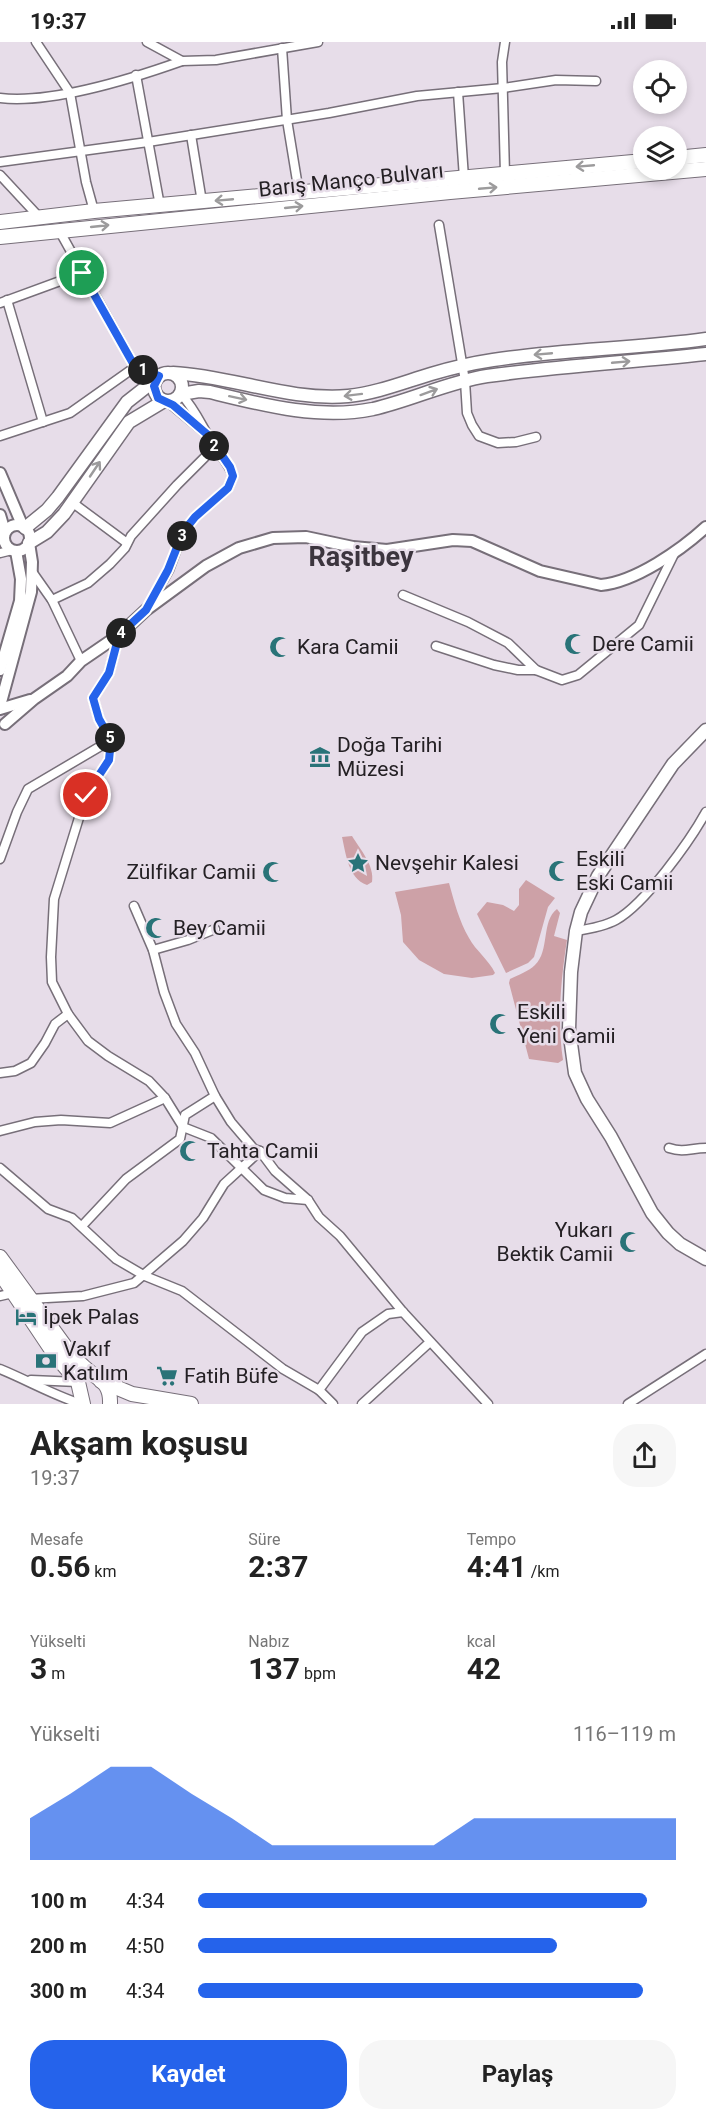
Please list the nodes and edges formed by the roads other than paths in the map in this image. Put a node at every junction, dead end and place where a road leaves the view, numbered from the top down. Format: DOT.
graph roads {
  1 [pos="36,42"];
  2 [pos="147,42"];
  3 [pos="318,42"];
  4 [pos="506,42"];
  5 [pos="282,48"];
  6 [pos="182,61"];
  7 [pos="136,75"];
  8 [pos="596,81"];
  9 [pos="503,88"];
  10 [pos="458,92"];
  11 [pos="70,93"];
  12 [pos="0,98"];
  13 [pos="287,120"];
  14 [pos="191,135"];
  15 [pos="148,142"];
  16 [pos="80,152"];
  17 [pos="706,155"];
  18 [pos="687,157"];
  19 [pos="0,162"];
  20 [pos="633,162"];
  21 [pos="706,169"];
  22 [pos="506,174"];
  23 [pos="0,175"];
  24 [pos="464,178"];
  25 [pos="299,193"];
  26 [pos="201,202"];
  27 [pos="160,206"];
  28 [pos="94,211"];
  29 [pos="40,218"];
  30 [pos="0,222"];
  31 [pos="439,225"];
  32 [pos="59,230"];
  33 [pos="0,237"];
  34 [pos="82,273"];
  35 [pos="3,301"];
  36 [pos="706,339"];
  37 [pos="706,354"];
  38 [pos="461,366"];
  39 [pos="135,367"];
  40 [pos="173,373"];
  41 [pos="157,378"];
  42 [pos="465,381"];
  43 [pos="181,394"];
  44 [pos="166,401"];
  45 [pos="43,422"];
  46 [pos="208,435"];
  47 [pos="0,436"];
  48 [pos="536,437"];
  49 [pos="215,447"];
  50 [pos="0,473"];
  51 [pos="73,503"];
  52 [pos="0,515"];
  53 [pos="24,527"];
  54 [pos="706,527"];
  55 [pos="3,536"];
  56 [pos="29,543"];
  57 [pos="127,543"];
  58 [pos="676,550"];
  59 [pos="14,551"];
  60 [pos="0,553"];
  61 [pos="33,573"];
  62 [pos="403,595"];
  63 [pos="52,600"];
  64 [pos="146,610"];
  65 [pos="119,635"];
  66 [pos="436,646"];
  67 [pos="81,661"];
  68 [pos="0,670"];
  69 [pos="536,670"];
  70 [pos="34,699"];
  71 [pos="0,709"];
  72 [pos="3,729"];
  73 [pos="706,730"];
  74 [pos="111,740"];
  75 [pos="706,812"];
  76 [pos="4,834"];
  77 [pos="0,859"];
  78 [pos="134,906"];
  79 [pos="215,929"];
  80 [pos="576,931"];
  81 [pos="153,950"];
  82 [pos="68,1014"];
  83 [pos="0,1074"];
  84 [pos="215,1096"];
  85 [pos="165,1098"];
  86 [pos="183,1127"];
  87 [pos="0,1131"];
  88 [pos="669,1148"];
  89 [pos="706,1148"];
  90 [pos="260,1151"];
  91 [pos="0,1168"];
  92 [pos="240,1168"];
  93 [pos="308,1200"];
  94 [pos="82,1226"];
  95 [pos="0,1257"];
  96 [pos="706,1259"];
  97 [pos="0,1274"];
  98 [pos="145,1276"];
  99 [pos="6,1294"];
  100 [pos="29,1299"];
  101 [pos="403,1312"];
  102 [pos="430,1342"];
  103 [pos="706,1354"];
  104 [pos="0,1369"];
  105 [pos="27,1380"];
  106 [pos="103,1381"];
  107 [pos="78,1382"];
  108 [pos="319,1390"];
  109 [pos="82,1404"];
  110 [pos="110,1404"];
  111 [pos="191,1404"];
  112 [pos="333,1404"];
  113 [pos="362,1404"];
  114 [pos="488,1404"];
  115 [pos="628,1404"];
  1 -- 11 [label="street"];
  2 -- 6 [label="street"];
  3 -- 5 [label="street"];
  4 -- 9 [label="street"];
  5 -- 6 [label="street"];
  5 -- 13 [label="street"];
  6 -- 7 [label="street"];
  7 -- 11 [label="street"];
  7 -- 15 [label="street"];
  8 -- 9 [label="street"];
  9 -- 10 [label="street"];
  9 -- 22 [label="street"];
  10 -- 13 [label="street"];
  10 -- 24 [label="street"];
  11 -- 12 [label="street"];
  11 -- 16 [label="street"];
  13 -- 14 [label="street"];
  13 -- 25 [label="street"];
  14 -- 15 [label="street"];
  14 -- 26 [label="street"];
  15 -- 16 [label="street"];
  15 -- 27 [label="street"];
  16 -- 19 [label="street"];
  16 -- 28 [label="street"];
  17 -- 18 [label="main road"];
  20 -- 22 [label="main road, Barış Manço Bulvarı, one-way"];
  32 -- 21 [label="main road, Barış Manço Bulvarı, one-way"];
  22 -- 24 [label="main road, Barış Manço Bulvarı"];
  23 -- 29 [label="street"];
  24 -- 25 [label="main road, Barış Manço Bulvarı"];
  25 -- 26 [label="main road, Barış Manço Bulvarı, one-way"];
  26 -- 27 [label="main road, Barış Manço Bulvarı"];
  27 -- 28 [label="main road, Barış Manço Bulvarı"];
  28 -- 29 [label="main road, Barış Manço Bulvarı"];
  29 -- 30 [label="main road, Barış Manço Bulvarı"];
  31 -- 38 [label="street"];
  32 -- 33 [label="main road, Barış Manço Bulvarı"];
  32 -- 34 [label="street"];
  34 -- 35 [label="street"];
  34 -- 39 [label="street"];
  35 -- 45 [label="street"];
  36 -- 38 [label="main road, one-way"];
  42 -- 37 [label="main road, one-way"];
  38 -- 40 [label="main road, one-way"];
  38 -- 42 [label="street"];
  39 -- 41 [label="street"];
  39 -- 45 [label="street"];
  40 -- 41 [label="main road"];
  40 -- 43 [label="main road"];
  41 -- 44 [label="main road"];
  41 -- 53 [label="main road"];
  43 -- 42 [label="main road, one-way"];
  42 -- 48 [label="street"];
  43 -- 44 [label="main road"];
  43 -- 46 [label="street"];
  44 -- 46 [label="street"];
  51 -- 44 [label="main road, one-way"];
  45 -- 47 [label="street"];
  46 -- 49 [label="street"];
  49 -- 57 [label="street"];
  49 -- 64 [label="street"];
  50 -- 53 [label="street"];
  51 -- 56 [label="main road"];
  51 -- 57 [label="street"];
  52 -- 55 [label="street"];
  53 -- 55 [label="street"];
  53 -- 56 [label="street"];
  54 -- 58 [label="street"];
  55 -- 59 [label="street"];
  56 -- 59 [label="street"];
  56 -- 61 [label="street"];
  57 -- 63 [label="street"];
  58 -- 64 [label="street"];
  58 -- 69 [label="street"];
  59 -- 60 [label="street"];
  59 -- 68 [label="street"];
  61 -- 63 [label="street"];
  61 -- 71 [label="street"];
  62 -- 69 [label="street"];
  63 -- 67 [label="street"];
  64 -- 65 [label="street"];
  65 -- 67 [label="street"];
  65 -- 74 [label="street"];
  66 -- 69 [label="street"];
  67 -- 70 [label="street"];
  70 -- 71 [label="street"];
  70 -- 72 [label="street"];
  71 -- 72 [label="street"];
  73 -- 80 [label="main road"];
  74 -- 76 [label="street"];
  74 -- 82 [label="street"];
  75 -- 80 [label="street"];
  76 -- 77 [label="street"];
  78 -- 81 [label="street"];
  79 -- 81 [label="street"];
  80 -- 96 [label="main road"];
  81 -- 84 [label="street"];
  82 -- 83 [label="street"];
  82 -- 85 [label="street"];
  84 -- 86 [label="street"];
  84 -- 90 [label="street"];
  85 -- 86 [label="street"];
  85 -- 87 [label="street"];
  86 -- 92 [label="street"];
  86 -- 94 [label="street"];
  88 -- 89 [label="street"];
  90 -- 92 [label="street"];
  90 -- 93 [label="street"];
  91 -- 94 [label="street"];
  92 -- 93 [label="street"];
  92 -- 98 [label="street"];
  93 -- 101 [label="street"];
  94 -- 98 [label="street"];
  95 -- 100 [label="main road"];
  97 -- 99 [label="main road"];
  98 -- 100 [label="street"];
  98 -- 108 [label="street"];
  99 -- 107 [label="main road"];
  100 -- 106 [label="main road"];
  101 -- 102 [label="street"];
  101 -- 108 [label="street"];
  102 -- 113 [label="street"];
  102 -- 114 [label="street"];
  103 -- 115 [label="street"];
  104 -- 105 [label="street"];
  105 -- 107 [label="street"];
  105 -- 109 [label="street"];
  106 -- 107 [label="main road"];
  106 -- 110 [label="main road"];
  106 -- 111 [label="main road"];
  107 -- 109 [label="main road"];
  108 -- 112 [label="street"];
}
